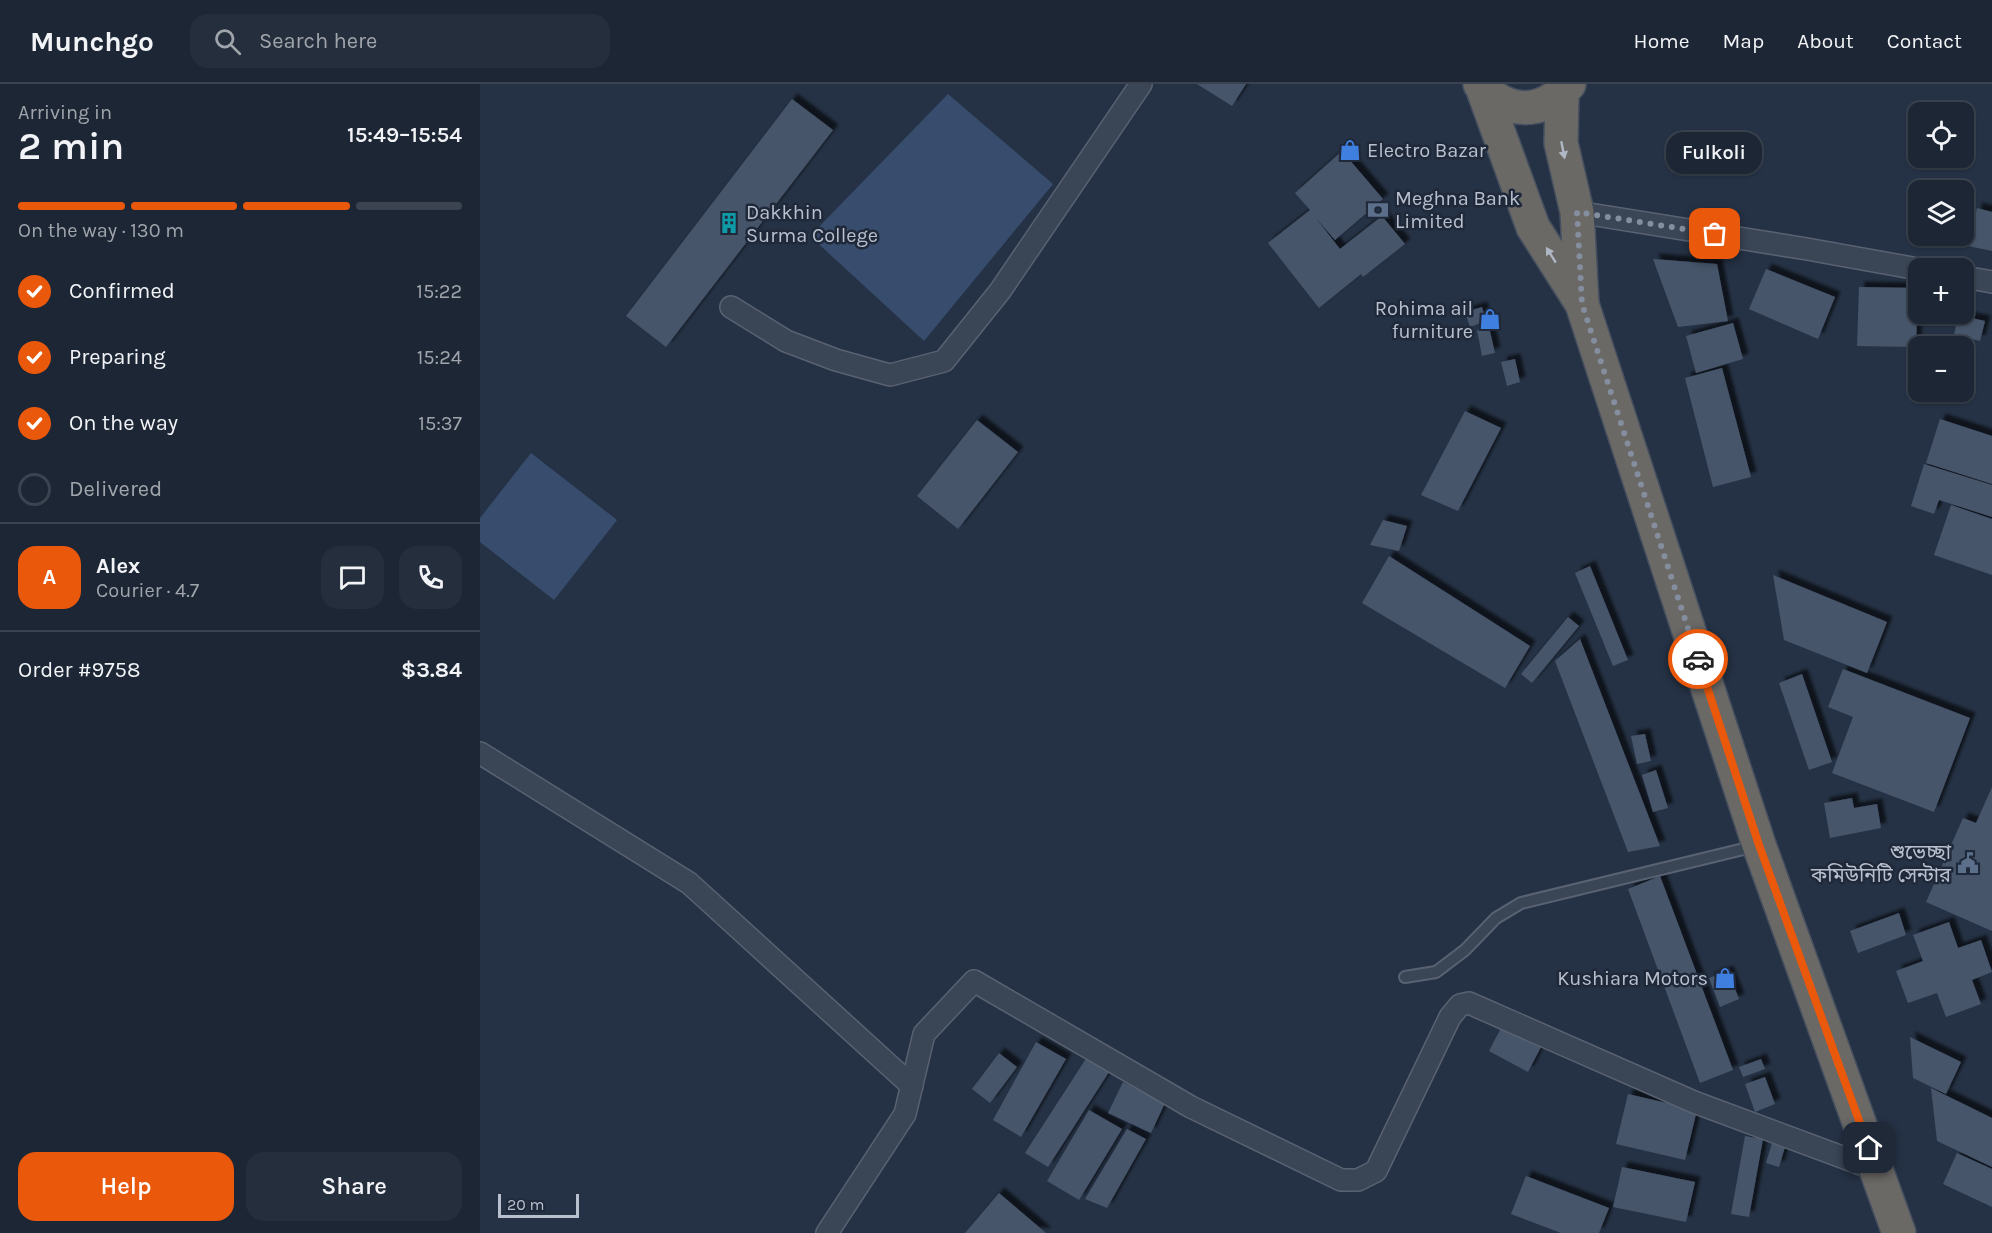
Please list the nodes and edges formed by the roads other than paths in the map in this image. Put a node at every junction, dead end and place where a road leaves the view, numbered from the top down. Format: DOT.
graph roads {
  1 [pos="1141,84"];
  2 [pos="1480,84"];
  3 [pos="1566,88"];
  4 [pos="1577,212"];
  5 [pos="1908,267"];
  6 [pos="1974,279"];
  7 [pos="1992,282"];
  8 [pos="1582,304"];
  9 [pos="731,307"];
  10 [pos="480,753"];
  11 [pos="1759,845"];
  12 [pos="1405,977"];
  13 [pos="912,1086"];
  14 [pos="1877,1170"];
  15 [pos="827,1233"];
  16 [pos="1899,1233"];
  1 -- 9 [label="street"];
  2 -- 3 [label="highway"];
  8 -- 2 [label="highway, one-way"];
  3 -- 4 [label="highway, one-way"];
  4 -- 5 [label="street"];
  4 -- 8 [label="highway"];
  6 -- 7 [label="street"];
  8 -- 11 [label="highway"];
  10 -- 13 [label="street"];
  11 -- 12 [label="lane"];
  11 -- 14 [label="highway"];
  13 -- 14 [label="street"];
  13 -- 15 [label="street"];
  14 -- 16 [label="highway"];
}
